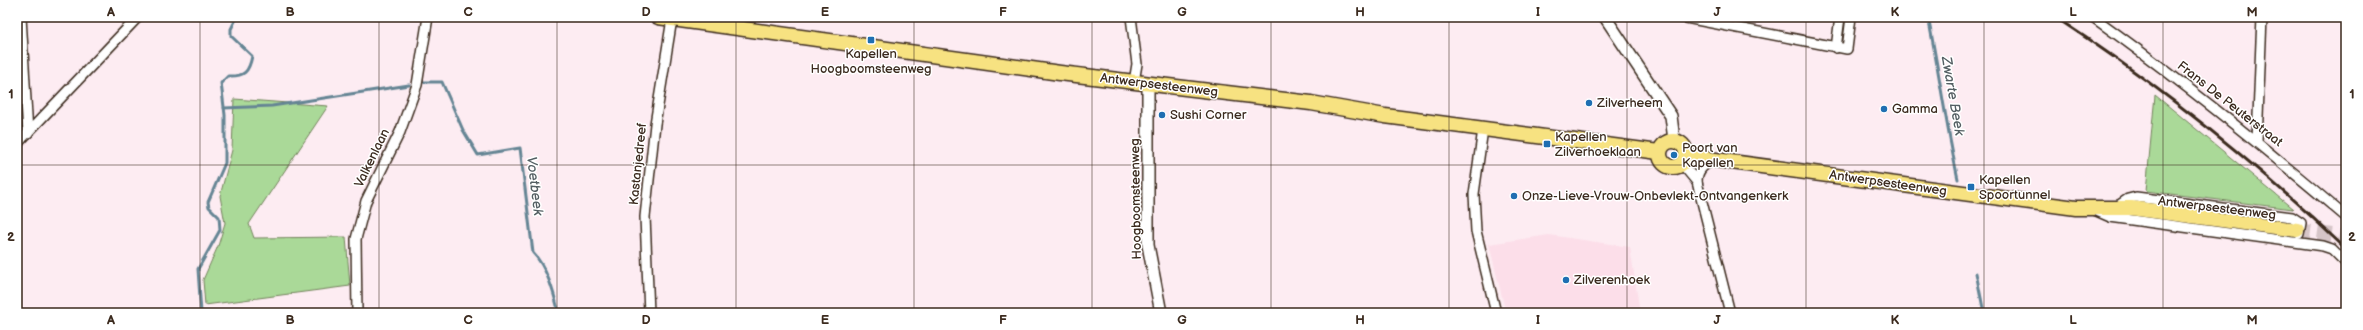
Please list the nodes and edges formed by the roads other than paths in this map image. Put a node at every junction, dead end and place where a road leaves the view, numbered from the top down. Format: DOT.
graph roads {
  1 [pos="21,17"];
  2 [pos="138,17"];
  3 [pos="428,17"];
  4 [pos="1131,17"];
  5 [pos="1605,17"];
  6 [pos="1681,17"];
  7 [pos="1840,17"];
  8 [pos="1851,17"];
  9 [pos="2093,17"];
  10 [pos="2262,17"];
  11 [pos="665,18"];
  12 [pos="1836,48"];
  13 [pos="1134,82"];
  14 [pos="1148,83"];
  15 [pos="1483,129"];
  16 [pos="28,133"];
  17 [pos="1674,140"];
  18 [pos="2257,141"];
  19 [pos="17,144"];
  20 [pos="1659,152"];
  21 [pos="1684,160"];
  22 [pos="1712,160"];
  23 [pos="1697,182"];
  24 [pos="2091,209"];
  25 [pos="2346,217"];
  26 [pos="2296,236"];
  27 [pos="2346,263"];
  28 [pos="358,313"];
  29 [pos="649,313"];
  30 [pos="1161,313"];
  31 [pos="1496,313"];
  32 [pos="1730,313"];
  1 -- 16 [label="street"];
  2 -- 16 [label="street"];
  3 -- 28 [label="street, Valkenlaan"];
  4 -- 13 [label="street"];
  5 -- 17 [label="street"];
  6 -- 12 [label="street"];
  7 -- 12 [label="street"];
  8 -- 12 [label="street"];
  9 -- 18 [label="street, Frans De Peuterstraat"];
  10 -- 18 [label="street"];
  11 -- 13 [label="main road, Antwerpsesteenweg"];
  11 -- 29 [label="street, Kastanjedreef"];
  13 -- 14 [label="main road, Antwerpsesteenweg"];
  14 -- 15 [label="main road, Antwerpsesteenweg"];
  14 -- 30 [label="street, Hoogboomsteenweg"];
  15 -- 20 [label="main road, Antwerpsesteenweg"];
  15 -- 31 [label="street"];
  16 -- 19 [label="street"];
  17 -- 20 [label="main road"];
  17 -- 21 [label="main road"];
  18 -- 25 [label="street, Frans De Peuterstraat"];
  20 -- 21 [label="main road"];
  21 -- 22 [label="main road, Antwerpsesteenweg"];
  21 -- 23 [label="street"];
  22 -- 23 [label="street"];
  22 -- 24 [label="main road, Antwerpsesteenweg"];
  23 -- 32 [label="street"];
  24 -- 26 [label="main road, Antwerpsesteenweg"];
  24 -- 26 [label="street, Antwerpsesteenweg"];
  26 -- 27 [label="street, Antwerpsesteenweg"];
}
